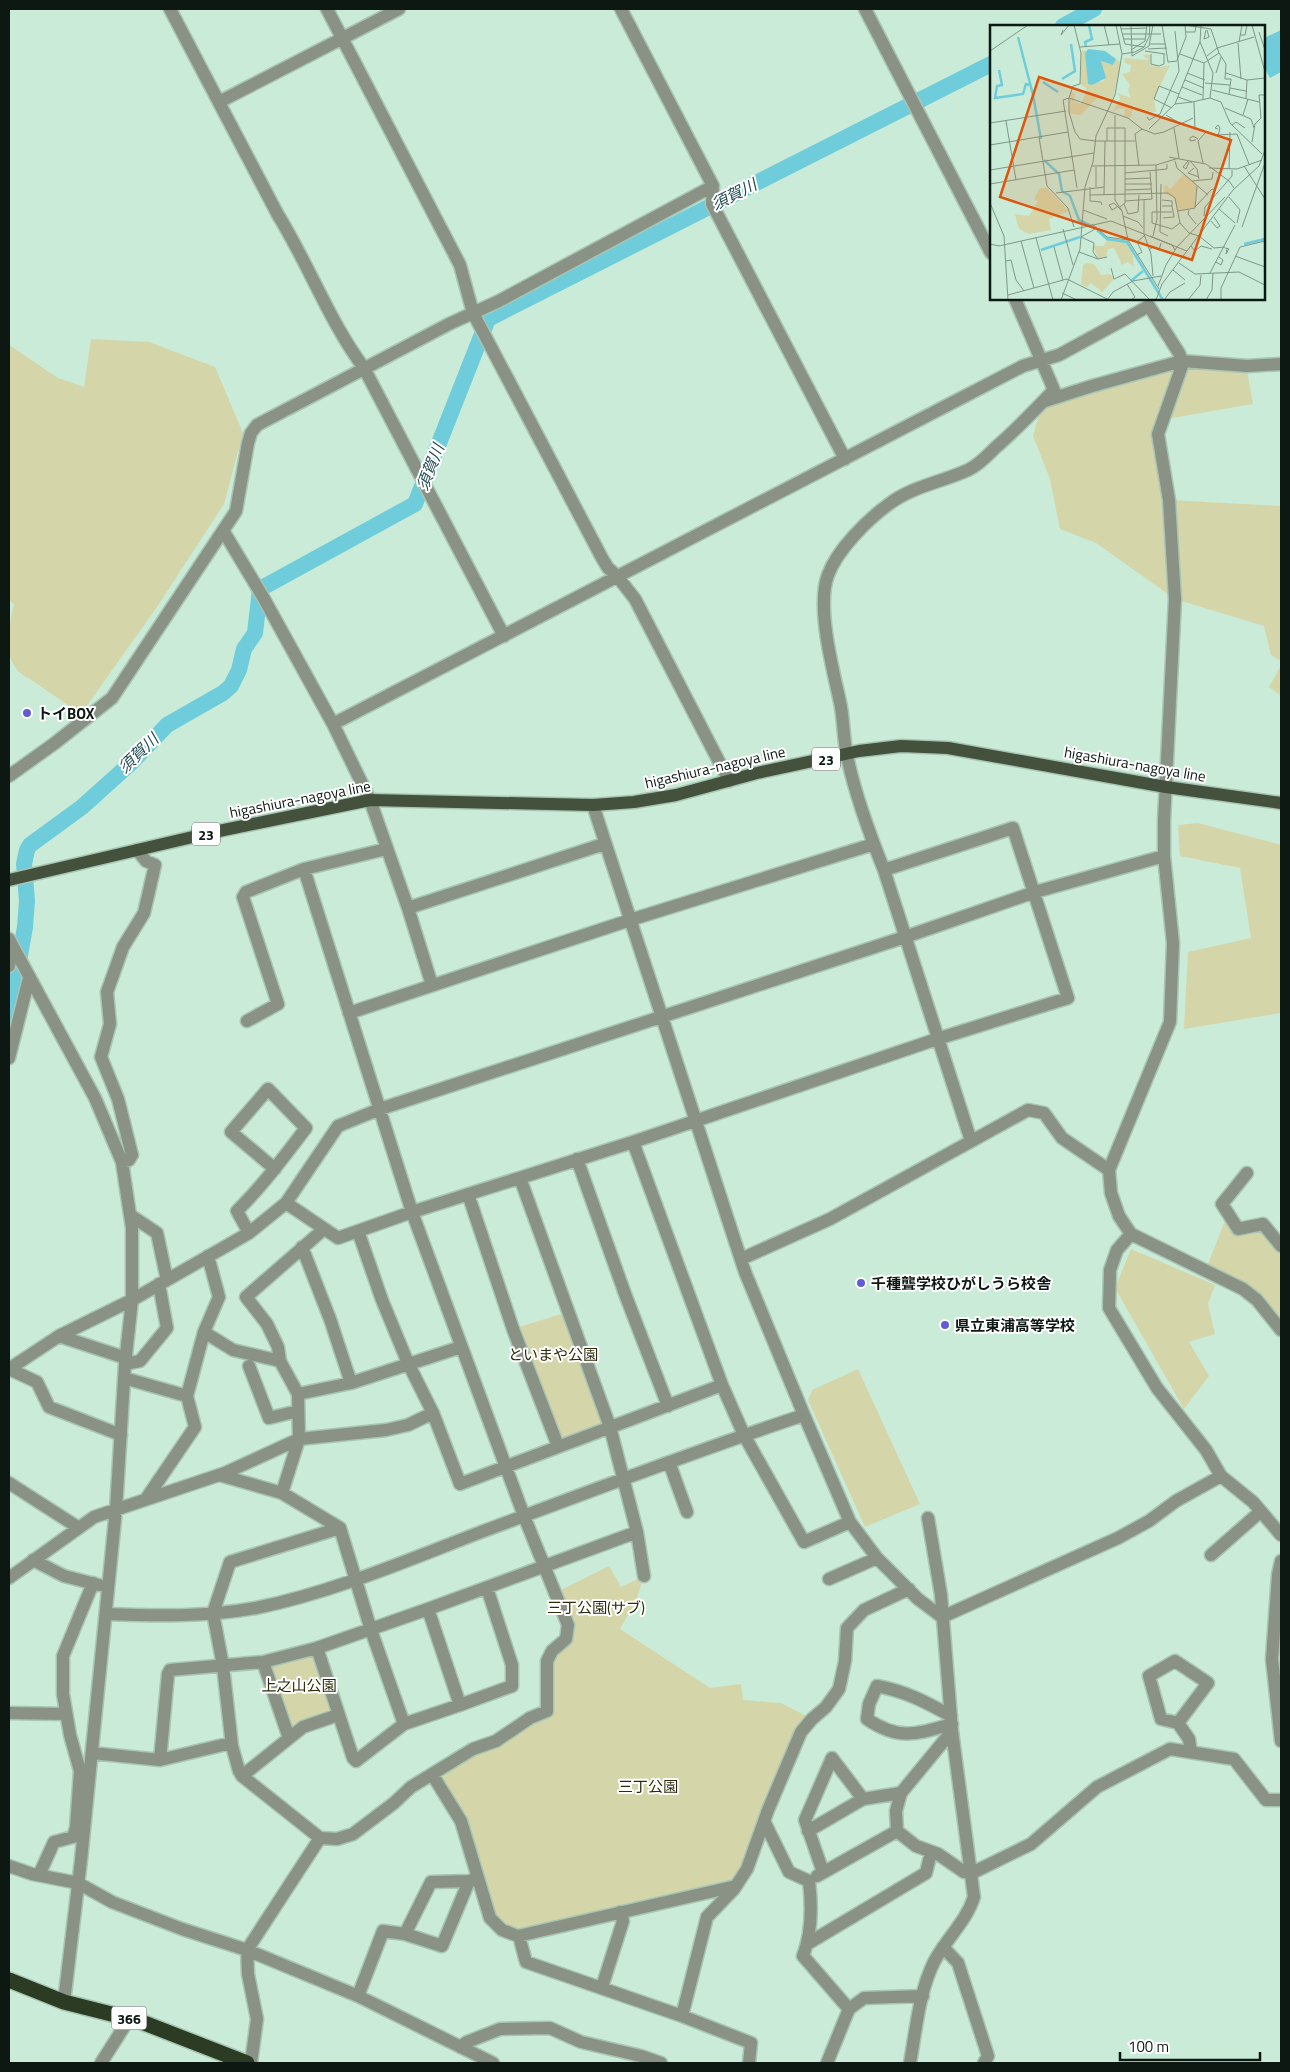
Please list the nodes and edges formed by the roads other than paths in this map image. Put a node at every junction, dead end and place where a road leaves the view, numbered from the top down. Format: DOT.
graph roads {
  1 [pos="170,9"];
  2 [pos="327,9"];
  3 [pos="399,9"];
  4 [pos="621,9"];
  5 [pos="865,9"];
  6 [pos="342,38"];
  7 [pos="219,102"];
  8 [pos="713,186"];
  9 [pos="990,251"];
  10 [pos="1015,300"];
  11 [pos="474,313"];
  12 [pos="1041,360"];
  13 [pos="1182,361"];
  14 [pos="1281,364"];
  15 [pos="364,368"];
  16 [pos="1043,402"];
  17 [pos="845,459"];
  18 [pos="224,532"];
  19 [pos="617,576"];
  20 [pos="504,636"];
  21 [pos="333,724"];
  22 [pos="847,755"];
  23 [pos="9,776"];
  24 [pos="729,781"];
  25 [pos="1166,787"];
  26 [pos="370,800"];
  27 [pos="1281,804"];
  28 [pos="593,805"];
  29 [pos="604,844"];
  30 [pos="874,844"];
  31 [pos="386,849"];
  32 [pos="137,850"];
  33 [pos="1164,856"];
  34 [pos="304,869"];
  35 [pos="884,870"];
  36 [pos="9,880"];
  37 [pos="1035,892"];
  38 [pos="408,908"];
  39 [pos="630,920"];
  40 [pos="905,937"];
  41 [pos="11,943"];
  42 [pos="9,966"];
  43 [pos="29,978"];
  44 [pos="432,986"];
  45 [pos="349,1013"];
  46 [pos="662,1017"];
  47 [pos="247,1021"];
  48 [pos="937,1040"];
  49 [pos="9,1058"];
  50 [pos="380,1109"];
  51 [pos="696,1120"];
  52 [pos="971,1141"];
  53 [pos="633,1142"];
  54 [pos="578,1159"];
  55 [pos="122,1162"];
  56 [pos="275,1168"];
  57 [pos="1109,1170"];
  58 [pos="1247,1173"];
  59 [pos="520,1178"];
  60 [pos="468,1194"];
  61 [pos="286,1202"];
  62 [pos="412,1212"];
  63 [pos="130,1215"];
  64 [pos="324,1229"];
  65 [pos="358,1231"];
  66 [pos="249,1233"];
  67 [pos="1131,1234"];
  68 [pos="1281,1246"];
  69 [pos="302,1247"];
  70 [pos="208,1256"];
  71 [pos="742,1259"];
  72 [pos="163,1282"];
  73 [pos="132,1300"];
  74 [pos="1281,1330"];
  75 [pos="204,1332"];
  76 [pos="59,1336"];
  77 [pos="461,1347"];
  78 [pos="126,1361"];
  79 [pos="280,1361"];
  80 [pos="408,1363"];
  81 [pos="249,1366"];
  82 [pos="9,1369"];
  83 [pos="124,1378"];
  84 [pos="351,1383"];
  85 [pos="722,1385"];
  86 [pos="298,1394"];
  87 [pos="187,1396"];
  88 [pos="668,1406"];
  89 [pos="298,1411"];
  90 [pos="433,1413"];
  91 [pos="804,1416"];
  92 [pos="610,1427"];
  93 [pos="121,1435"];
  94 [pos="744,1435"];
  95 [pos="299,1439"];
  96 [pos="558,1446"];
  97 [pos="669,1462"];
  98 [pos="505,1467"];
  99 [pos="219,1475"];
  100 [pos="1221,1476"];
  101 [pos="623,1479"];
  102 [pos="9,1483"];
  103 [pos="282,1492"];
  104 [pos="146,1499"];
  105 [pos="116,1509"];
  106 [pos="687,1512"];
  107 [pos="1260,1512"];
  108 [pos="524,1516"];
  109 [pos="928,1518"];
  110 [pos="850,1522"];
  111 [pos="79,1528"];
  112 [pos="340,1528"];
  113 [pos="637,1532"];
  114 [pos="1281,1534"];
  115 [pos="1211,1555"];
  116 [pos="877,1558"];
  117 [pos="33,1560"];
  118 [pos="1281,1561"];
  119 [pos="543,1567"];
  120 [pos="644,1576"];
  121 [pos="9,1578"];
  122 [pos="829,1579"];
  123 [pos="357,1580"];
  124 [pos="93,1584"];
  125 [pos="108,1588"];
  126 [pos="487,1588"];
  127 [pos="909,1589"];
  128 [pos="428,1610"];
  129 [pos="213,1613"];
  130 [pos="106,1614"];
  131 [pos="942,1617"];
  132 [pos="371,1630"];
  133 [pos="317,1648"];
  134 [pos="263,1662"];
  135 [pos="223,1666"];
  136 [pos="1277,1681"];
  137 [pos="460,1705"];
  138 [pos="9,1713"];
  139 [pos="66,1714"];
  140 [pos="338,1715"];
  141 [pos="1178,1723"];
  142 [pos="404,1724"];
  143 [pos="952,1724"];
  144 [pos="289,1738"];
  145 [pos="1281,1741"];
  146 [pos="232,1743"];
  147 [pos="1191,1752"];
  148 [pos="92,1753"];
  149 [pos="160,1760"];
  150 [pos="432,1774"];
  151 [pos="242,1776"];
  152 [pos="900,1793"];
  153 [pos="863,1799"];
  154 [pos="1281,1800"];
  155 [pos="764,1821"];
  156 [pos="808,1831"];
  157 [pos="898,1831"];
  158 [pos="320,1838"];
  159 [pos="931,1852"];
  160 [pos="9,1866"];
  161 [pos="823,1872"];
  162 [pos="972,1873"];
  163 [pos="39,1875"];
  164 [pos="473,1880"];
  165 [pos="809,1882"];
  166 [pos="78,1883"];
  167 [pos="736,1886"];
  168 [pos="620,1912"];
  169 [pos="406,1934"];
  170 [pos="519,1936"];
  171 [pos="807,1944"];
  172 [pos="943,1947"];
  173 [pos="247,1950"];
  174 [pos="9,1980"];
  175 [pos="602,1987"];
  176 [pos="358,1996"];
  177 [pos="923,1996"];
  178 [pos="64,2002"];
  179 [pos="849,2009"];
  180 [pos="682,2016"];
  181 [pos="129,2019"];
  182 [pos="460,2047"];
  183 [pos="101,2063"];
  184 [pos="247,2063"];
  185 [pos="251,2063"];
  186 [pos="493,2063"];
  187 [pos="661,2063"];
  188 [pos="749,2063"];
  189 [pos="827,2063"];
  190 [pos="910,2063"];
  191 [pos="984,2063"];
  1 -- 7 [label="street"];
  2 -- 6 [label="street"];
  3 -- 6 [label="street"];
  4 -- 8 [label="street"];
  5 -- 9 [label="street"];
  6 -- 7 [label="street"];
  6 -- 11 [label="street"];
  7 -- 15 [label="street"];
  8 -- 11 [label="street"];
  8 -- 17 [label="street"];
  10 -- 12 [label="street"];
  11 -- 15 [label="street"];
  11 -- 19 [label="street"];
  12 -- 13 [label="street"];
  12 -- 16 [label="street"];
  12 -- 17 [label="street"];
  13 -- 14 [label="street"];
  13 -- 16 [label="street"];
  13 -- 25 [label="street"];
  15 -- 18 [label="street"];
  15 -- 20 [label="street"];
  16 -- 22 [label="street"];
  17 -- 19 [label="street"];
  18 -- 21 [label="street"];
  18 -- 23 [label="street"];
  19 -- 20 [label="street"];
  19 -- 24 [label="street"];
  20 -- 21 [label="street"];
  21 -- 26 [label="street"];
  22 -- 24 [label="main road, higashiura-nagoya line / 23"];
  22 -- 25 [label="main road, higashiura-nagoya line / 23"];
  22 -- 30 [label="street"];
  24 -- 28 [label="main road, higashiura-nagoya line / 23"];
  25 -- 27 [label="main road, higashiura-nagoya line / 23"];
  25 -- 33 [label="street"];
  26 -- 28 [label="main road, higashiura-nagoya line / 23"];
  26 -- 31 [label="street"];
  26 -- 32 [label="main road, higashiura-nagoya line / 23"];
  28 -- 29 [label="street"];
  29 -- 38 [label="street"];
  29 -- 39 [label="street"];
  30 -- 35 [label="street"];
  30 -- 39 [label="street"];
  31 -- 34 [label="street"];
  31 -- 38 [label="street"];
  32 -- 36 [label="main road, higashiura-nagoya line / 23"];
  32 -- 55 [label="street"];
  33 -- 37 [label="street"];
  33 -- 57 [label="street"];
  34 -- 45 [label="street"];
  34 -- 47 [label="street"];
  35 -- 37 [label="street"];
  35 -- 40 [label="street"];
  37 -- 40 [label="street"];
  37 -- 48 [label="street"];
  38 -- 44 [label="street"];
  39 -- 44 [label="street"];
  39 -- 46 [label="street"];
  40 -- 46 [label="street"];
  40 -- 48 [label="street"];
  41 -- 42 [label="street"];
  41 -- 43 [label="street"];
  43 -- 49 [label="street"];
  43 -- 55 [label="street"];
  44 -- 45 [label="street"];
  45 -- 50 [label="street"];
  46 -- 50 [label="street"];
  46 -- 51 [label="street"];
  48 -- 51 [label="street"];
  48 -- 52 [label="street"];
  50 -- 61 [label="street"];
  50 -- 62 [label="street"];
  51 -- 53 [label="street"];
  51 -- 71 [label="street"];
  52 -- 57 [label="street"];
  52 -- 71 [label="street"];
  53 -- 54 [label="street"];
  53 -- 85 [label="street"];
  54 -- 59 [label="street"];
  54 -- 88 [label="street"];
  55 -- 63 [label="street"];
  56 -- 56 [label="street"];
  56 -- 66 [label="street"];
  57 -- 67 [label="street"];
  58 -- 68 [label="street"];
  59 -- 60 [label="street"];
  59 -- 92 [label="street"];
  60 -- 62 [label="street"];
  60 -- 96 [label="street"];
  61 -- 64 [label="street"];
  61 -- 66 [label="street"];
  62 -- 65 [label="street"];
  62 -- 77 [label="street"];
  63 -- 72 [label="street"];
  63 -- 73 [label="street"];
  64 -- 65 [label="street"];
  64 -- 69 [label="street"];
  65 -- 80 [label="street"];
  66 -- 70 [label="street"];
  67 -- 74 [label="street"];
  67 -- 100 [label="street"];
  69 -- 79 [label="street"];
  69 -- 84 [label="street"];
  70 -- 72 [label="street"];
  70 -- 75 [label="street"];
  71 -- 91 [label="street"];
  72 -- 73 [label="street"];
  72 -- 78 [label="street"];
  73 -- 76 [label="street"];
  73 -- 78 [label="street"];
  75 -- 79 [label="street"];
  75 -- 87 [label="street"];
  76 -- 78 [label="street"];
  76 -- 82 [label="street"];
  77 -- 80 [label="street"];
  77 -- 98 [label="street"];
  78 -- 83 [label="street"];
  79 -- 86 [label="street"];
  80 -- 84 [label="street"];
  80 -- 90 [label="street"];
  81 -- 89 [label="street"];
  82 -- 93 [label="street"];
  83 -- 87 [label="street"];
  83 -- 93 [label="street"];
  84 -- 86 [label="street"];
  85 -- 88 [label="street"];
  85 -- 94 [label="street"];
  86 -- 89 [label="street"];
  87 -- 104 [label="street"];
  88 -- 92 [label="street"];
  89 -- 95 [label="street"];
  90 -- 95 [label="street"];
  90 -- 98 [label="street"];
  91 -- 94 [label="street"];
  91 -- 110 [label="street"];
  92 -- 96 [label="street"];
  92 -- 101 [label="street"];
  93 -- 105 [label="street"];
  94 -- 97 [label="street"];
  94 -- 110 [label="street"];
  95 -- 99 [label="street"];
  95 -- 103 [label="street"];
  96 -- 98 [label="street"];
  97 -- 101 [label="street"];
  97 -- 106 [label="street"];
  98 -- 108 [label="street"];
  99 -- 103 [label="street"];
  99 -- 104 [label="street"];
  100 -- 107 [label="street"];
  100 -- 131 [label="street"];
  101 -- 108 [label="street"];
  101 -- 113 [label="street"];
  102 -- 111 [label="street"];
  103 -- 112 [label="street"];
  104 -- 105 [label="street"];
  105 -- 111 [label="street"];
  105 -- 125 [label="street"];
  107 -- 114 [label="street"];
  107 -- 115 [label="street"];
  108 -- 119 [label="street"];
  108 -- 123 [label="street"];
  109 -- 131 [label="street"];
  110 -- 116 [label="street"];
  111 -- 117 [label="street"];
  112 -- 123 [label="street"];
  112 -- 129 [label="street"];
  113 -- 119 [label="street"];
  113 -- 120 [label="street"];
  116 -- 122 [label="street"];
  116 -- 127 [label="street"];
  117 -- 121 [label="street"];
  117 -- 124 [label="street"];
  118 -- 136 [label="street"];
  119 -- 126 [label="street"];
  119 -- 150 [label="street"];
  123 -- 129 [label="street"];
  123 -- 132 [label="street"];
  124 -- 125 [label="street"];
  124 -- 139 [label="street"];
  125 -- 130 [label="street"];
  126 -- 128 [label="street"];
  126 -- 137 [label="street"];
  127 -- 131 [label="street"];
  127 -- 155 [label="street"];
  128 -- 132 [label="street"];
  128 -- 137 [label="street"];
  129 -- 130 [label="street"];
  129 -- 135 [label="street"];
  130 -- 148 [label="street"];
  131 -- 143 [label="street"];
  132 -- 133 [label="street"];
  132 -- 142 [label="street"];
  133 -- 134 [label="street"];
  133 -- 140 [label="street"];
  134 -- 135 [label="street"];
  134 -- 144 [label="street"];
  135 -- 146 [label="street"];
  135 -- 149 [label="street"];
  136 -- 145 [label="street"];
  137 -- 142 [label="street"];
  138 -- 139 [label="street"];
  139 -- 163 [label="street"];
  140 -- 142 [label="street"];
  140 -- 144 [label="street"];
  141 -- 141 [label="street"];
  141 -- 147 [label="street"];
  143 -- 143 [label="street"];
  143 -- 152 [label="street"];
  143 -- 162 [label="street"];
  144 -- 151 [label="street"];
  146 -- 149 [label="street"];
  146 -- 151 [label="street"];
  147 -- 154 [label="street"];
  147 -- 162 [label="street"];
  148 -- 149 [label="street"];
  148 -- 166 [label="street"];
  150 -- 158 [label="street"];
  150 -- 164 [label="street"];
  151 -- 158 [label="street"];
  152 -- 153 [label="street"];
  152 -- 157 [label="street"];
  153 -- 156 [label="street"];
  153 -- 156 [label="street"];
  155 -- 165 [label="street"];
  155 -- 167 [label="street"];
  156 -- 161 [label="street"];
  157 -- 159 [label="street"];
  157 -- 161 [label="street"];
  158 -- 173 [label="street"];
  159 -- 162 [label="street"];
  159 -- 171 [label="street"];
  160 -- 163 [label="street"];
  161 -- 165 [label="street"];
  162 -- 172 [label="street"];
  163 -- 166 [label="street"];
  164 -- 169 [label="street"];
  164 -- 169 [label="street"];
  164 -- 170 [label="street"];
  165 -- 171 [label="street"];
  166 -- 173 [label="street"];
  166 -- 178 [label="street"];
  167 -- 168 [label="street"];
  167 -- 180 [label="street"];
  168 -- 170 [label="street"];
  168 -- 175 [label="street"];
  169 -- 176 [label="street"];
  170 -- 175 [label="street"];
  171 -- 179 [label="street"];
  172 -- 177 [label="street"];
  172 -- 191 [label="street"];
  173 -- 176 [label="street"];
  173 -- 185 [label="street"];
  174 -- 178 [label="highway, 366"];
  175 -- 180 [label="street"];
  176 -- 182 [label="street"];
  177 -- 179 [label="street"];
  177 -- 190 [label="street"];
  178 -- 181 [label="highway, 366"];
  179 -- 189 [label="street"];
  180 -- 188 [label="street"];
  181 -- 183 [label="street"];
  181 -- 184 [label="highway, 366"];
  182 -- 186 [label="street"];
  182 -- 187 [label="street"];
}
